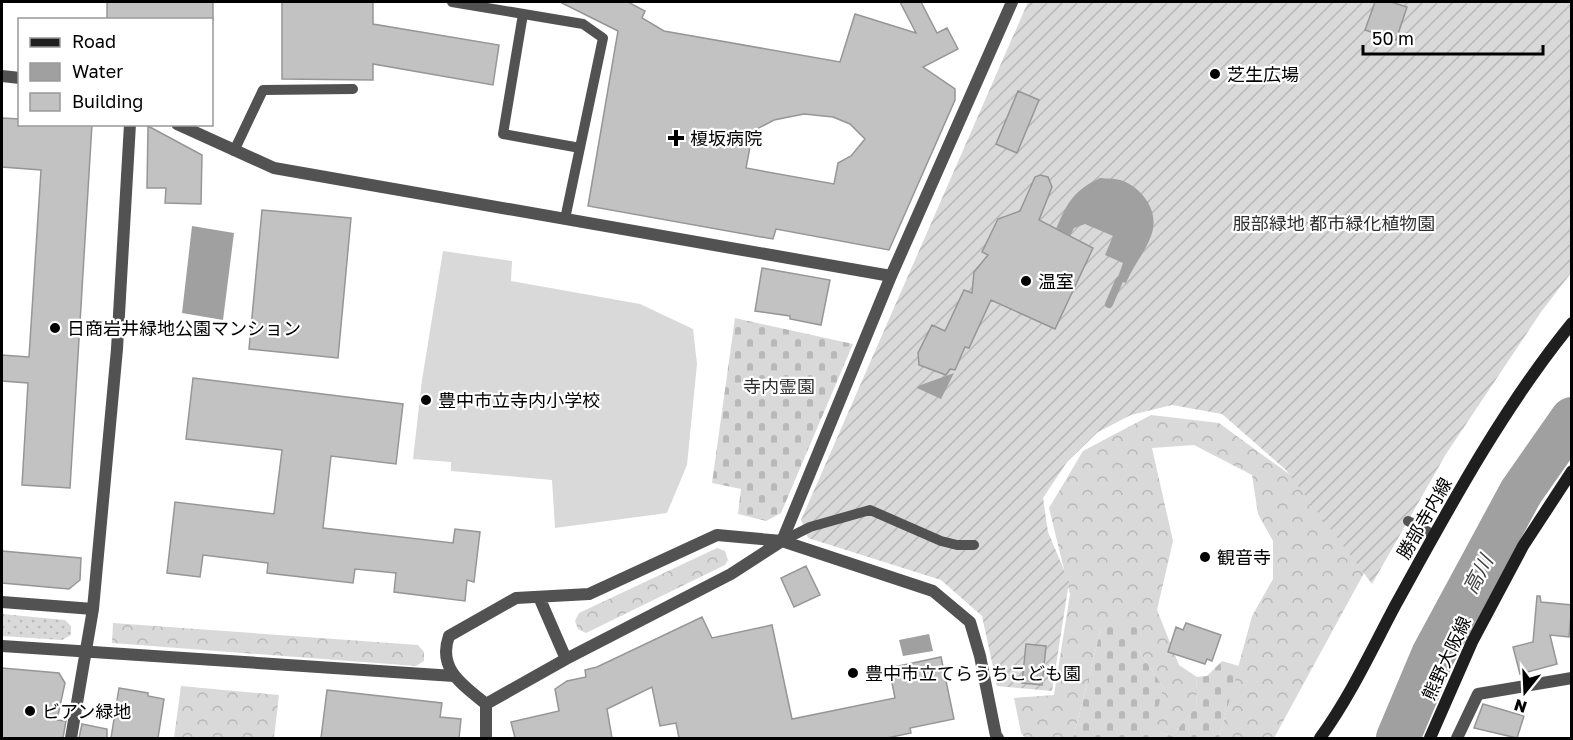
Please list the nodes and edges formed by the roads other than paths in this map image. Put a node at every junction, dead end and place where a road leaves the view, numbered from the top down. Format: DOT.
graph roads {
  1 [pos="452,2"];
  2 [pos="1012,2"];
  3 [pos="523,14"];
  4 [pos="2,76"];
  5 [pos="18,78"];
  6 [pos="353,89"];
  7 [pos="130,126"];
  8 [pos="181,126"];
  9 [pos="580,148"];
  10 [pos="234,151"];
  11 [pos="565,219"];
  12 [pos="891,276"];
  13 [pos="1572,323"];
  14 [pos="1572,471"];
  15 [pos="1408,520"];
  16 [pos="1434,535"];
  17 [pos="782,541"];
  18 [pos="974,545"];
  19 [pos="539,597"];
  20 [pos="2,602"];
  21 [pos="93,609"];
  22 [pos="2,646"];
  23 [pos="84,652"];
  24 [pos="566,659"];
  25 [pos="454,676"];
  26 [pos="1572,678"];
  27 [pos="486,704"];
  28 [pos="71,738"];
  29 [pos="486,738"];
  30 [pos="993,738"];
  31 [pos="1323,738"];
  32 [pos="1430,738"];
  33 [pos="1457,738"];
  1 -- 3 [label="lane"];
  2 -- 12 [label="street"];
  3 -- 9 [label="lane"];
  3 -- 9 [label="lane"];
  4 -- 5 [label="street"];
  6 -- 10 [label="lane"];
  7 -- 21 [label="street"];
  8 -- 10 [label="street"];
  9 -- 11 [label="lane"];
  10 -- 11 [label="street"];
  11 -- 12 [label="street"];
  12 -- 17 [label="street"];
  13 -- 16 [label="street, 勝部寺内線"];
  14 -- 32 [label="street, 熊野大阪線"];
  15 -- 16 [label="lane"];
  16 -- 31 [label="street, 勝部寺内線"];
  17 -- 18 [label="lane"];
  17 -- 19 [label="street"];
  17 -- 24 [label="street"];
  17 -- 30 [label="street"];
  19 -- 24 [label="street"];
  19 -- 25 [label="street"];
  20 -- 21 [label="street"];
  21 -- 23 [label="street"];
  22 -- 23 [label="street"];
  23 -- 25 [label="street"];
  23 -- 28 [label="street"];
  24 -- 27 [label="street"];
  25 -- 27 [label="street"];
  26 -- 33 [label="street"];
  27 -- 29 [label="street"];
}
